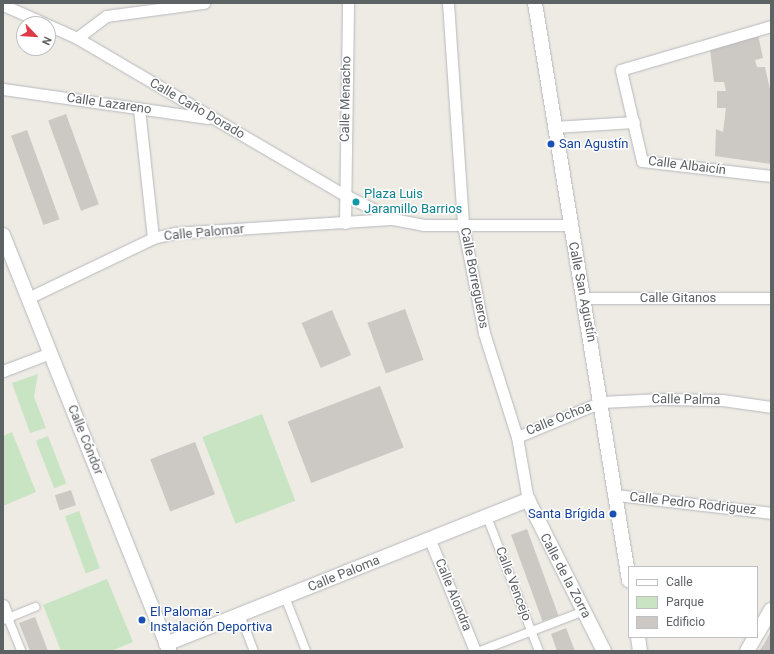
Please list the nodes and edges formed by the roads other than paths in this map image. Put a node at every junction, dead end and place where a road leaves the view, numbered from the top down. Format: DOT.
graph roads {
  1 [pos="131,3"];
  2 [pos="204,3"];
  3 [pos="348,3"];
  4 [pos="448,3"];
  5 [pos="535,3"];
  6 [pos="3,5"];
  7 [pos="121,14"];
  8 [pos="28,16"];
  9 [pos="771,26"];
  10 [pos="56,28"];
  11 [pos="77,38"];
  12 [pos="3,89"];
  13 [pos="139,109"];
  14 [pos="215,119"];
  15 [pos="634,122"];
  16 [pos="554,127"];
  17 [pos="771,176"];
  18 [pos="345,195"];
  19 [pos="393,218"];
  20 [pos="345,222"];
  21 [pos="463,225"];
  22 [pos="569,225"];
  23 [pos="3,235"];
  24 [pos="153,238"];
  25 [pos="28,298"];
  26 [pos="584,298"];
  27 [pos="771,298"];
  28 [pos="50,353"];
  29 [pos="3,371"];
  30 [pos="601,402"];
  31 [pos="771,407"];
  32 [pos="516,437"];
  33 [pos="616,495"];
  34 [pos="528,500"];
  35 [pos="771,512"];
  36 [pos="487,517"];
  37 [pos="430,540"];
  38 [pos="628,573"];
  39 [pos="285,597"];
  40 [pos="3,605"];
  41 [pos="36,607"];
  42 [pos="771,610"];
  43 [pos="584,611"];
  44 [pos="240,615"];
  45 [pos="6,619"];
  46 [pos="532,631"];
  47 [pos="758,632"];
  48 [pos="638,638"];
  49 [pos="754,638"];
  50 [pos="168,648"];
  51 [pos="21,651"];
  52 [pos="254,651"];
  53 [pos="306,651"];
  54 [pos="475,651"];
  55 [pos="480,651"];
  56 [pos="539,651"];
  57 [pos="604,651"];
  58 [pos="640,651"];
  59 [pos="747,651"];
  1 -- 7 [label="street"];
  2 -- 7 [label="street"];
  3 -- 18 [label="street, Calle Menacho"];
  4 -- 21 [label="street, Calle Borregueros"];
  5 -- 16 [label="street, Calle San Agustín"];
  6 -- 8 [label="street, Calle Caño Dorado"];
  7 -- 11 [label="street"];
  9 -- 15 [label="street"];
  10 -- 11 [label="street, Calle Caño Dorado"];
  11 -- 14 [label="street, Calle Caño Dorado"];
  12 -- 13 [label="street, Calle Lazareno"];
  13 -- 14 [label="street, Calle Lazareno"];
  13 -- 24 [label="street"];
  14 -- 18 [label="street, Calle Caño Dorado"];
  15 -- 16 [label="street"];
  15 -- 17 [label="street, Calle Albaicín"];
  16 -- 22 [label="street, Calle San Agustín"];
  18 -- 19 [label="street"];
  18 -- 20 [label="street"];
  19 -- 20 [label="street"];
  19 -- 21 [label="street"];
  20 -- 24 [label="street, Calle Palomar"];
  21 -- 22 [label="street"];
  21 -- 32 [label="street, Calle Borregueros"];
  22 -- 26 [label="street, Calle San Agustín"];
  23 -- 25 [label="street, Calle Cóndor"];
  24 -- 25 [label="street, Calle Palomar"];
  25 -- 28 [label="street, Calle Cóndor"];
  26 -- 27 [label="street, Calle Gitanos"];
  26 -- 30 [label="street, Calle San Agustín"];
  28 -- 29 [label="street"];
  28 -- 50 [label="street, Calle Cóndor"];
  30 -- 31 [label="street, Calle Palma"];
  30 -- 32 [label="street, Calle Ochoa"];
  30 -- 33 [label="street, Calle San Agustín"];
  32 -- 34 [label="street, Calle Borregueros"];
  33 -- 35 [label="street, Calle Pedro Rodriguez"];
  33 -- 38 [label="street, Calle San Agustín"];
  34 -- 36 [label="street, Calle Paloma"];
  34 -- 43 [label="street, Calle de la Zorra"];
  36 -- 37 [label="street, Calle Paloma"];
  36 -- 46 [label="street, Calle Vencejo"];
  37 -- 39 [label="street, Calle Paloma"];
  37 -- 54 [label="street, Calle Alondra"];
  39 -- 44 [label="street, Calle Paloma"];
  39 -- 53 [label="street"];
  40 -- 45 [label="street"];
  41 -- 45 [label="street"];
  42 -- 47 [label="street"];
  43 -- 46 [label="street"];
  43 -- 57 [label="street, Calle de la Zorra"];
  44 -- 50 [label="street, Calle Paloma"];
  44 -- 52 [label="street"];
  45 -- 51 [label="street"];
  46 -- 55 [label="street"];
  46 -- 56 [label="street, Calle Vencejo"];
  48 -- 58 [label="street"];
  49 -- 59 [label="street"];
}
